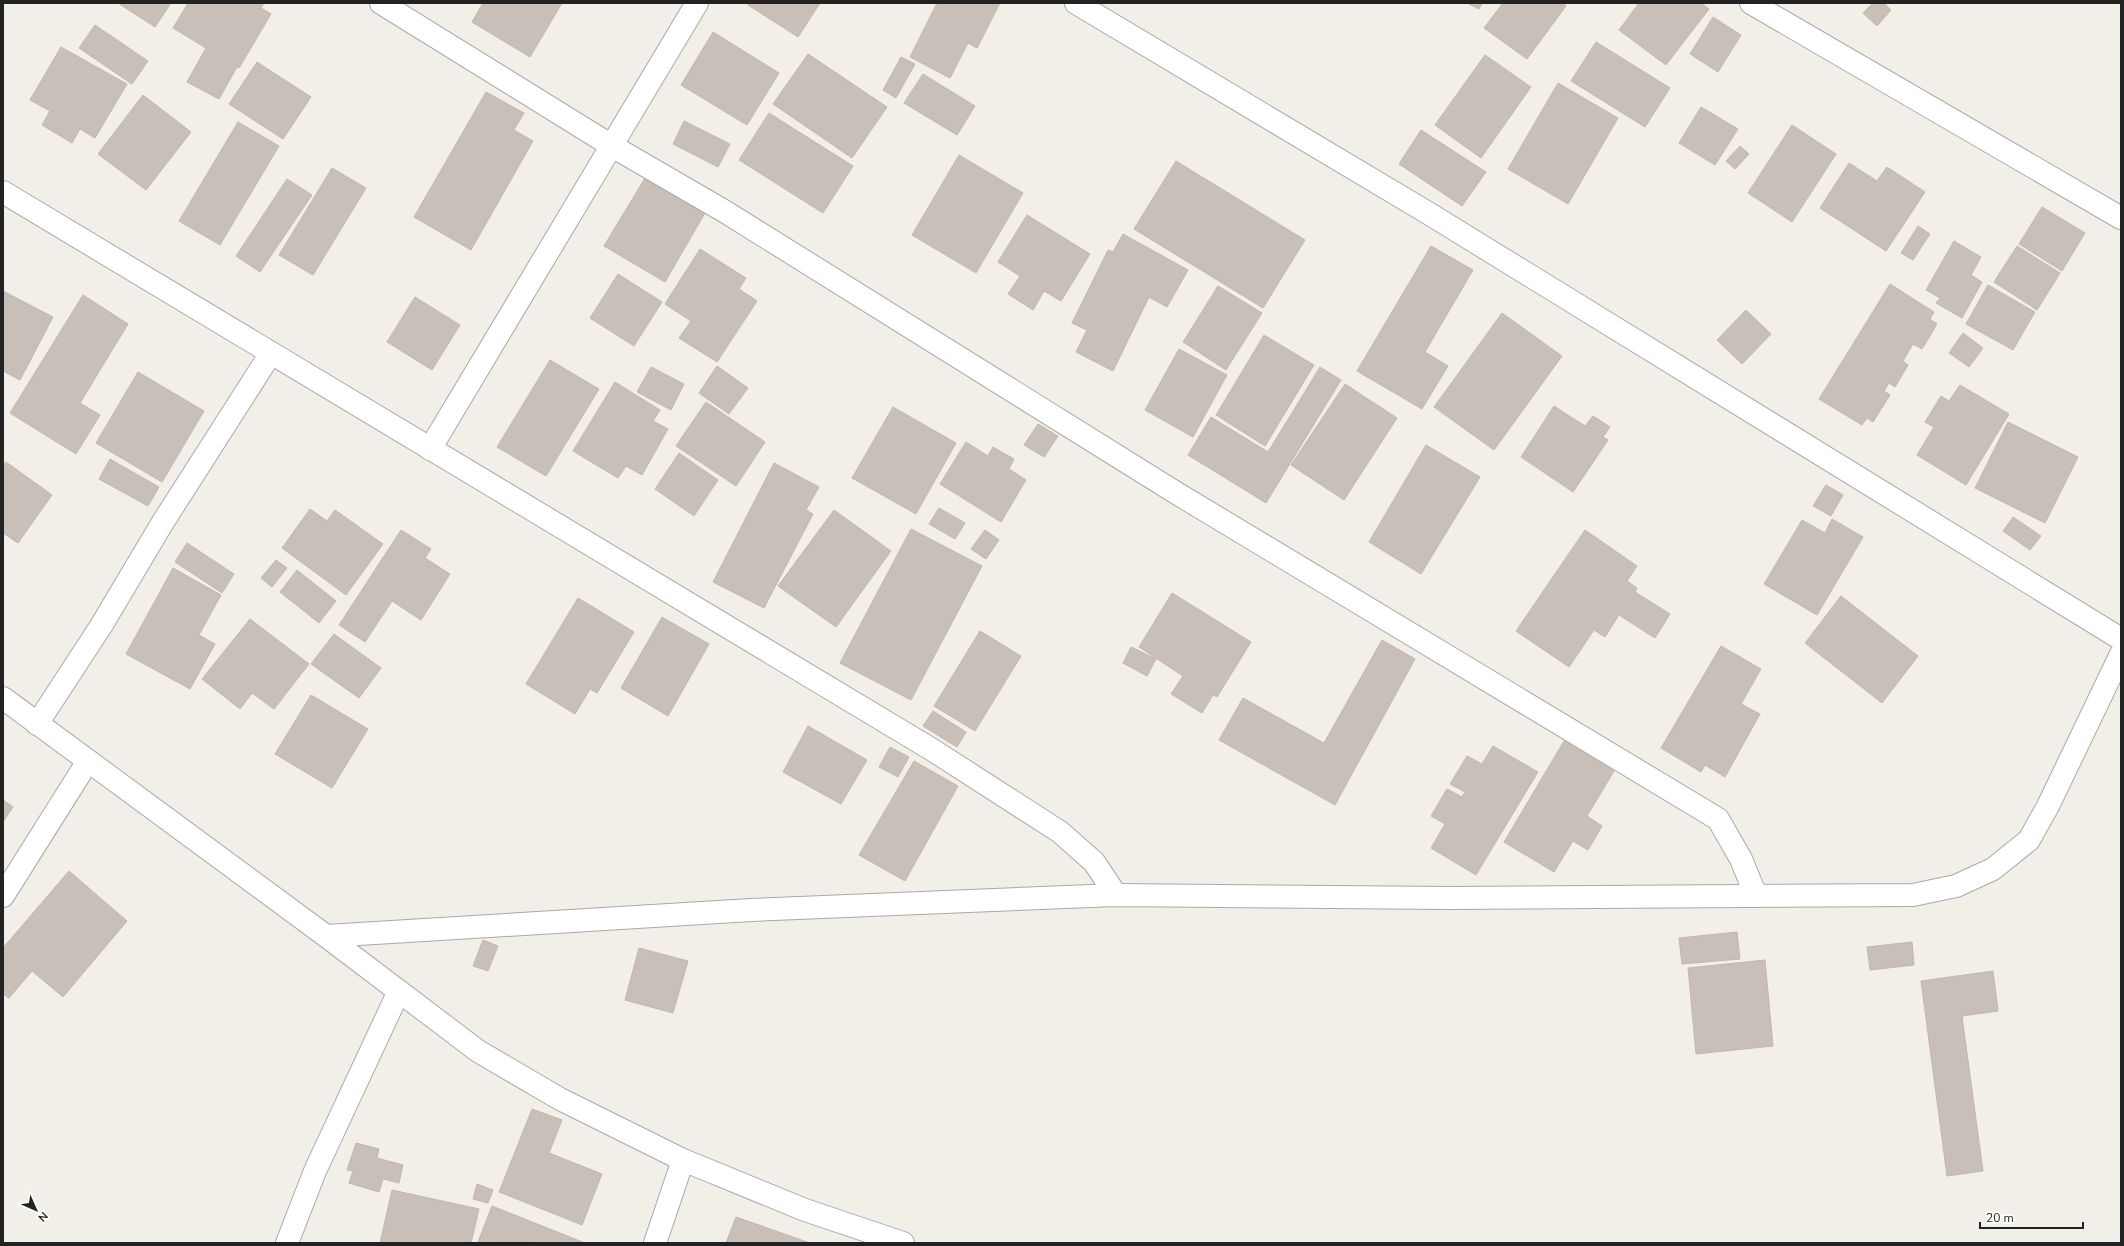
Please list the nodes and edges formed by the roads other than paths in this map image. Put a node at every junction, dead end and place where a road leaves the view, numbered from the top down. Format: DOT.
graph roads {
  1 [pos="381,3"];
  2 [pos="697,3"];
  3 [pos="1076,3"];
  4 [pos="1751,3"];
  5 [pos="612,146"];
  6 [pos="3,192"];
  7 [pos="2121,218"];
  8 [pos="271,353"];
  9 [pos="430,449"];
  10 [pos="2121,639"];
  11 [pos="2121,654"];
  12 [pos="3,698"];
  13 [pos="38,724"];
  14 [pos="88,761"];
  15 [pos="1116,895"];
  16 [pos="3,896"];
  17 [pos="1756,896"];
  18 [pos="326,936"];
  19 [pos="400,991"];
  20 [pos="683,1160"];
  21 [pos="286,1243"];
  22 [pos="655,1243"];
  23 [pos="903,1243"];
  1 -- 5 [label="street"];
  2 -- 5 [label="street"];
  3 -- 10 [label="street"];
  4 -- 7 [label="street"];
  5 -- 9 [label="street"];
  5 -- 17 [label="street"];
  6 -- 8 [label="street"];
  8 -- 9 [label="street"];
  8 -- 13 [label="street"];
  9 -- 15 [label="street"];
  11 -- 17 [label="street"];
  12 -- 13 [label="street"];
  13 -- 14 [label="street"];
  14 -- 16 [label="street"];
  14 -- 18 [label="street"];
  15 -- 17 [label="street"];
  15 -- 18 [label="street"];
  18 -- 19 [label="street"];
  19 -- 20 [label="street"];
  19 -- 21 [label="street"];
  20 -- 22 [label="street"];
  20 -- 23 [label="street"];
}
